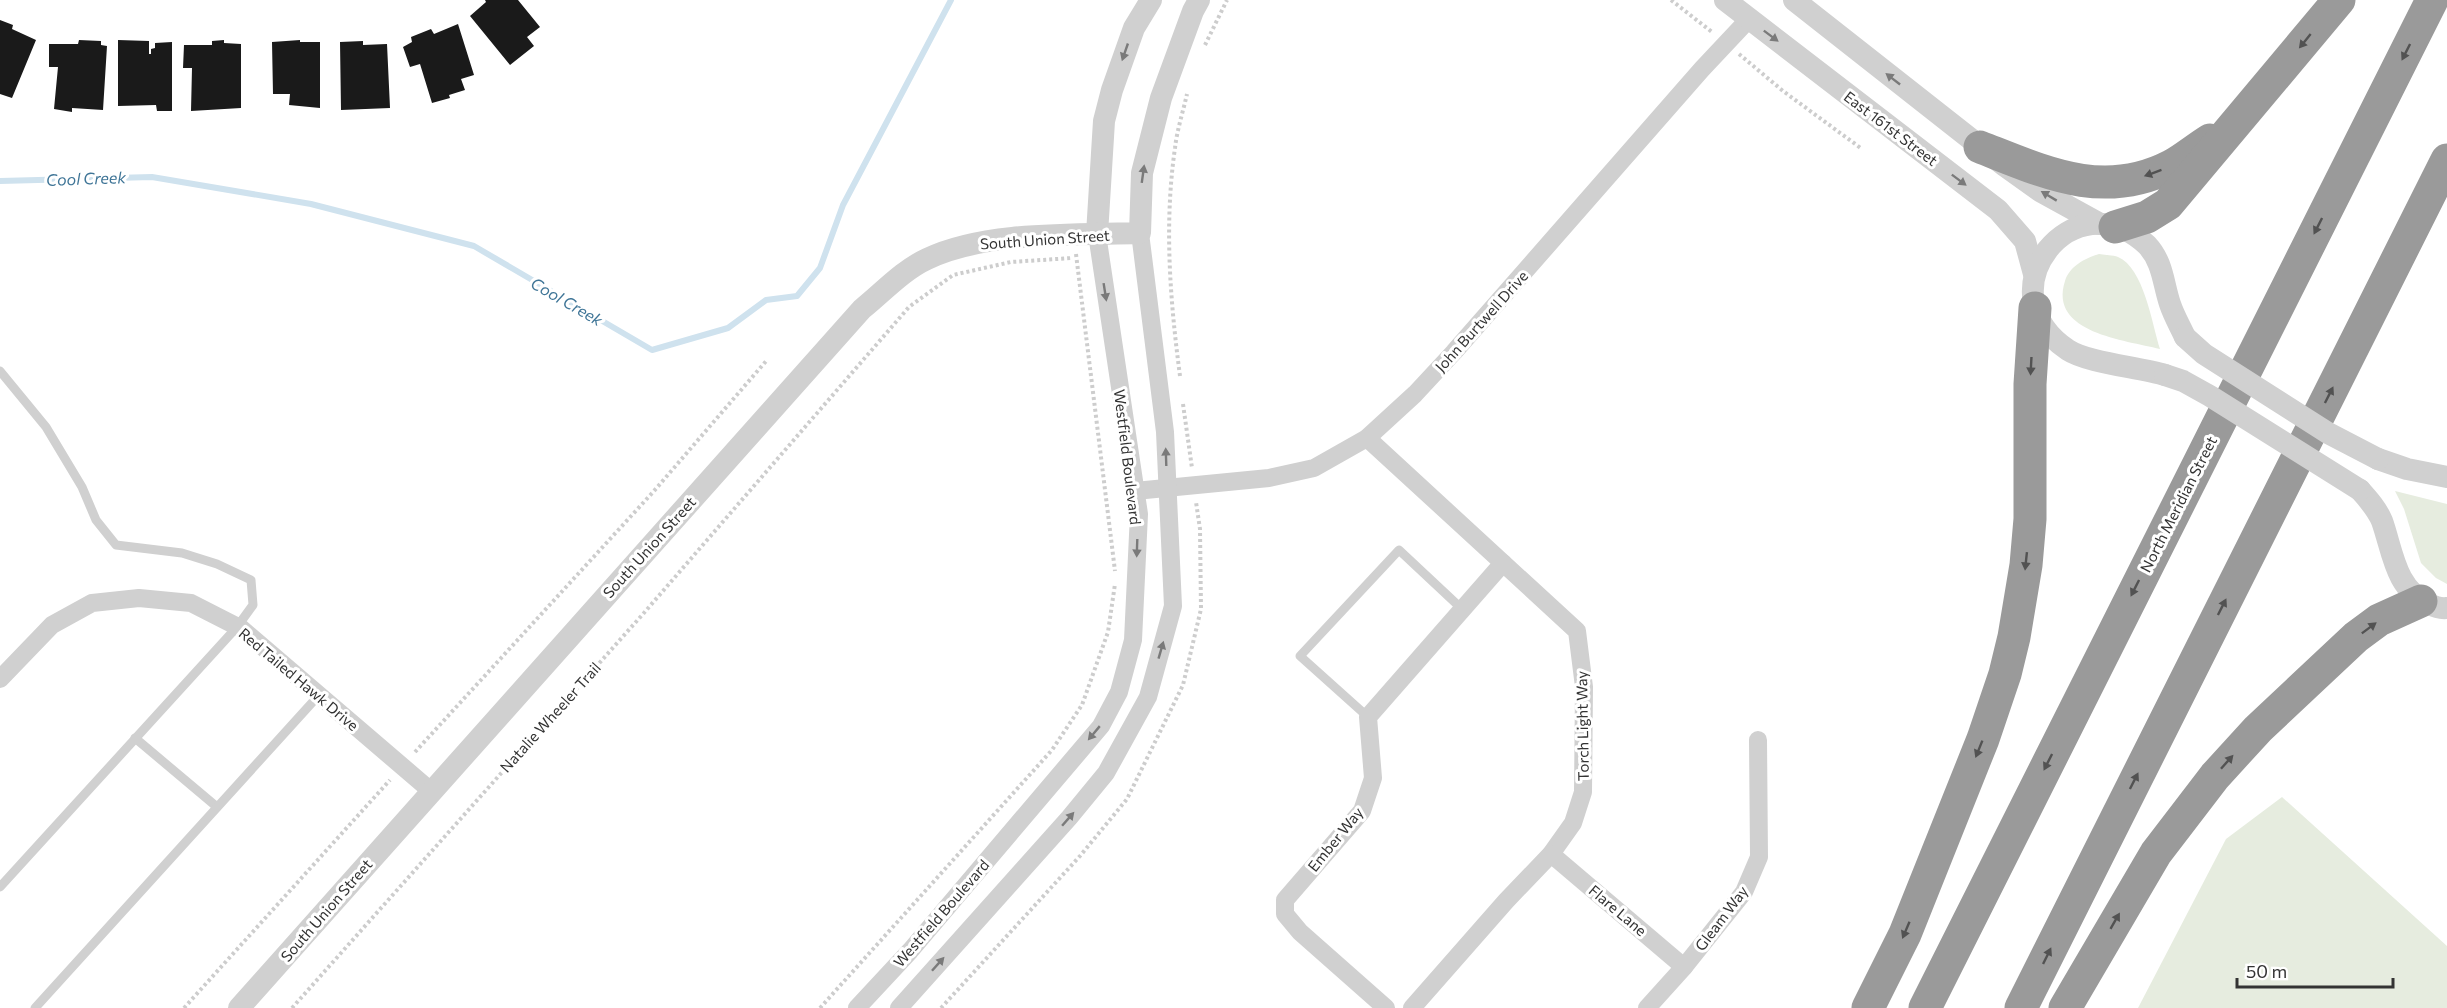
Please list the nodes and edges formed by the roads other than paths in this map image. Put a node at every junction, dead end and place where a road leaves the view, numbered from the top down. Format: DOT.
graph roads {
  1 [pos="1151,0"];
  2 [pos="1199,0"];
  3 [pos="1725,0"];
  4 [pos="1794,0"];
  5 [pos="2339,0"];
  6 [pos="2432,0"];
  7 [pos="1749,19"];
  8 [pos="2239,122"];
  9 [pos="1980,147"];
  10 [pos="2447,160"];
  11 [pos="2108,225"];
  12 [pos="1140,232"];
  13 [pos="1087,235"];
  14 [pos="2034,274"];
  15 [pos="2035,308"];
  16 [pos="0,371"];
  17 [pos="1367,438"];
  18 [pos="2447,477"];
  19 [pos="1168,489"];
  20 [pos="1135,491"];
  21 [pos="1503,563"];
  22 [pos="2439,607"];
  23 [pos="1462,609"];
  24 [pos="237,627"];
  25 [pos="0,679"];
  26 [pos="319,695"];
  27 [pos="1368,717"];
  28 [pos="135,738"];
  29 [pos="1758,740"];
  30 [pos="431,791"];
  31 [pos="217,807"];
  32 [pos="1551,854"];
  33 [pos="0,887"];
  34 [pos="1684,967"];
  35 [pos="35,1008"];
  36 [pos="239,1008"];
  37 [pos="856,1008"];
  38 [pos="899,1008"];
  39 [pos="1386,1008"];
  40 [pos="1412,1008"];
  41 [pos="1647,1008"];
  42 [pos="1868,1008"];
  43 [pos="1925,1008"];
  44 [pos="2021,1008"];
  45 [pos="2065,1008"];
  1 -- 13 [label="street, Westfield Boulevard, one-way"];
  12 -- 2 [label="street, Westfield Boulevard, one-way"];
  3 -- 7 [label="street, East 161st Street"];
  9 -- 4 [label="street, one-way"];
  5 -- 8 [label="highway, one-way"];
  6 -- 43 [label="highway, North Meridian Street, one-way"];
  7 -- 14 [label="street, East 161st Street, one-way"];
  7 -- 17 [label="street, John Burtwell Drive"];
  8 -- 9 [label="highway, one-way"];
  8 -- 11 [label="highway"];
  11 -- 9 [label="street, one-way"];
  44 -- 10 [label="highway, one-way"];
  11 -- 14 [label="street"];
  11 -- 18 [label="street, bridge"];
  12 -- 13 [label="street, South Union Street"];
  19 -- 12 [label="street, Westfield Boulevard, one-way"];
  13 -- 20 [label="street, Westfield Boulevard, one-way"];
  13 -- 30 [label="street, South Union Street"];
  14 -- 15 [label="street, East 161st Street"];
  15 -- 22 [label="street, bridge"];
  15 -- 42 [label="highway, one-way"];
  16 -- 24 [label="lane"];
  17 -- 19 [label="street, John Burtwell Drive"];
  17 -- 21 [label="street, Torch Light Way"];
  19 -- 20 [label="street, John Burtwell Drive"];
  38 -- 19 [label="street, Westfield Boulevard, one-way"];
  20 -- 37 [label="street, Westfield Boulevard, one-way"];
  21 -- 23 [label="street"];
  21 -- 32 [label="street, Torch Light Way"];
  45 -- 22 [label="highway, one-way"];
  23 -- 27 [label="street"];
  23 -- 27 [label="lane"];
  24 -- 25 [label="street, Red Tailed Hawk Drive"];
  24 -- 26 [label="street, Red Tailed Hawk Drive"];
  24 -- 28 [label="lane"];
  26 -- 30 [label="street, Red Tailed Hawk Drive"];
  26 -- 31 [label="lane"];
  27 -- 39 [label="street, Ember Way"];
  28 -- 31 [label="lane"];
  28 -- 33 [label="lane"];
  29 -- 34 [label="street, Gleam Way"];
  30 -- 36 [label="street, South Union Street"];
  31 -- 35 [label="lane"];
  32 -- 34 [label="street, Flare Lane"];
  32 -- 40 [label="street, Torch Light Way"];
  34 -- 41 [label="street, Gleam Way"];
}
